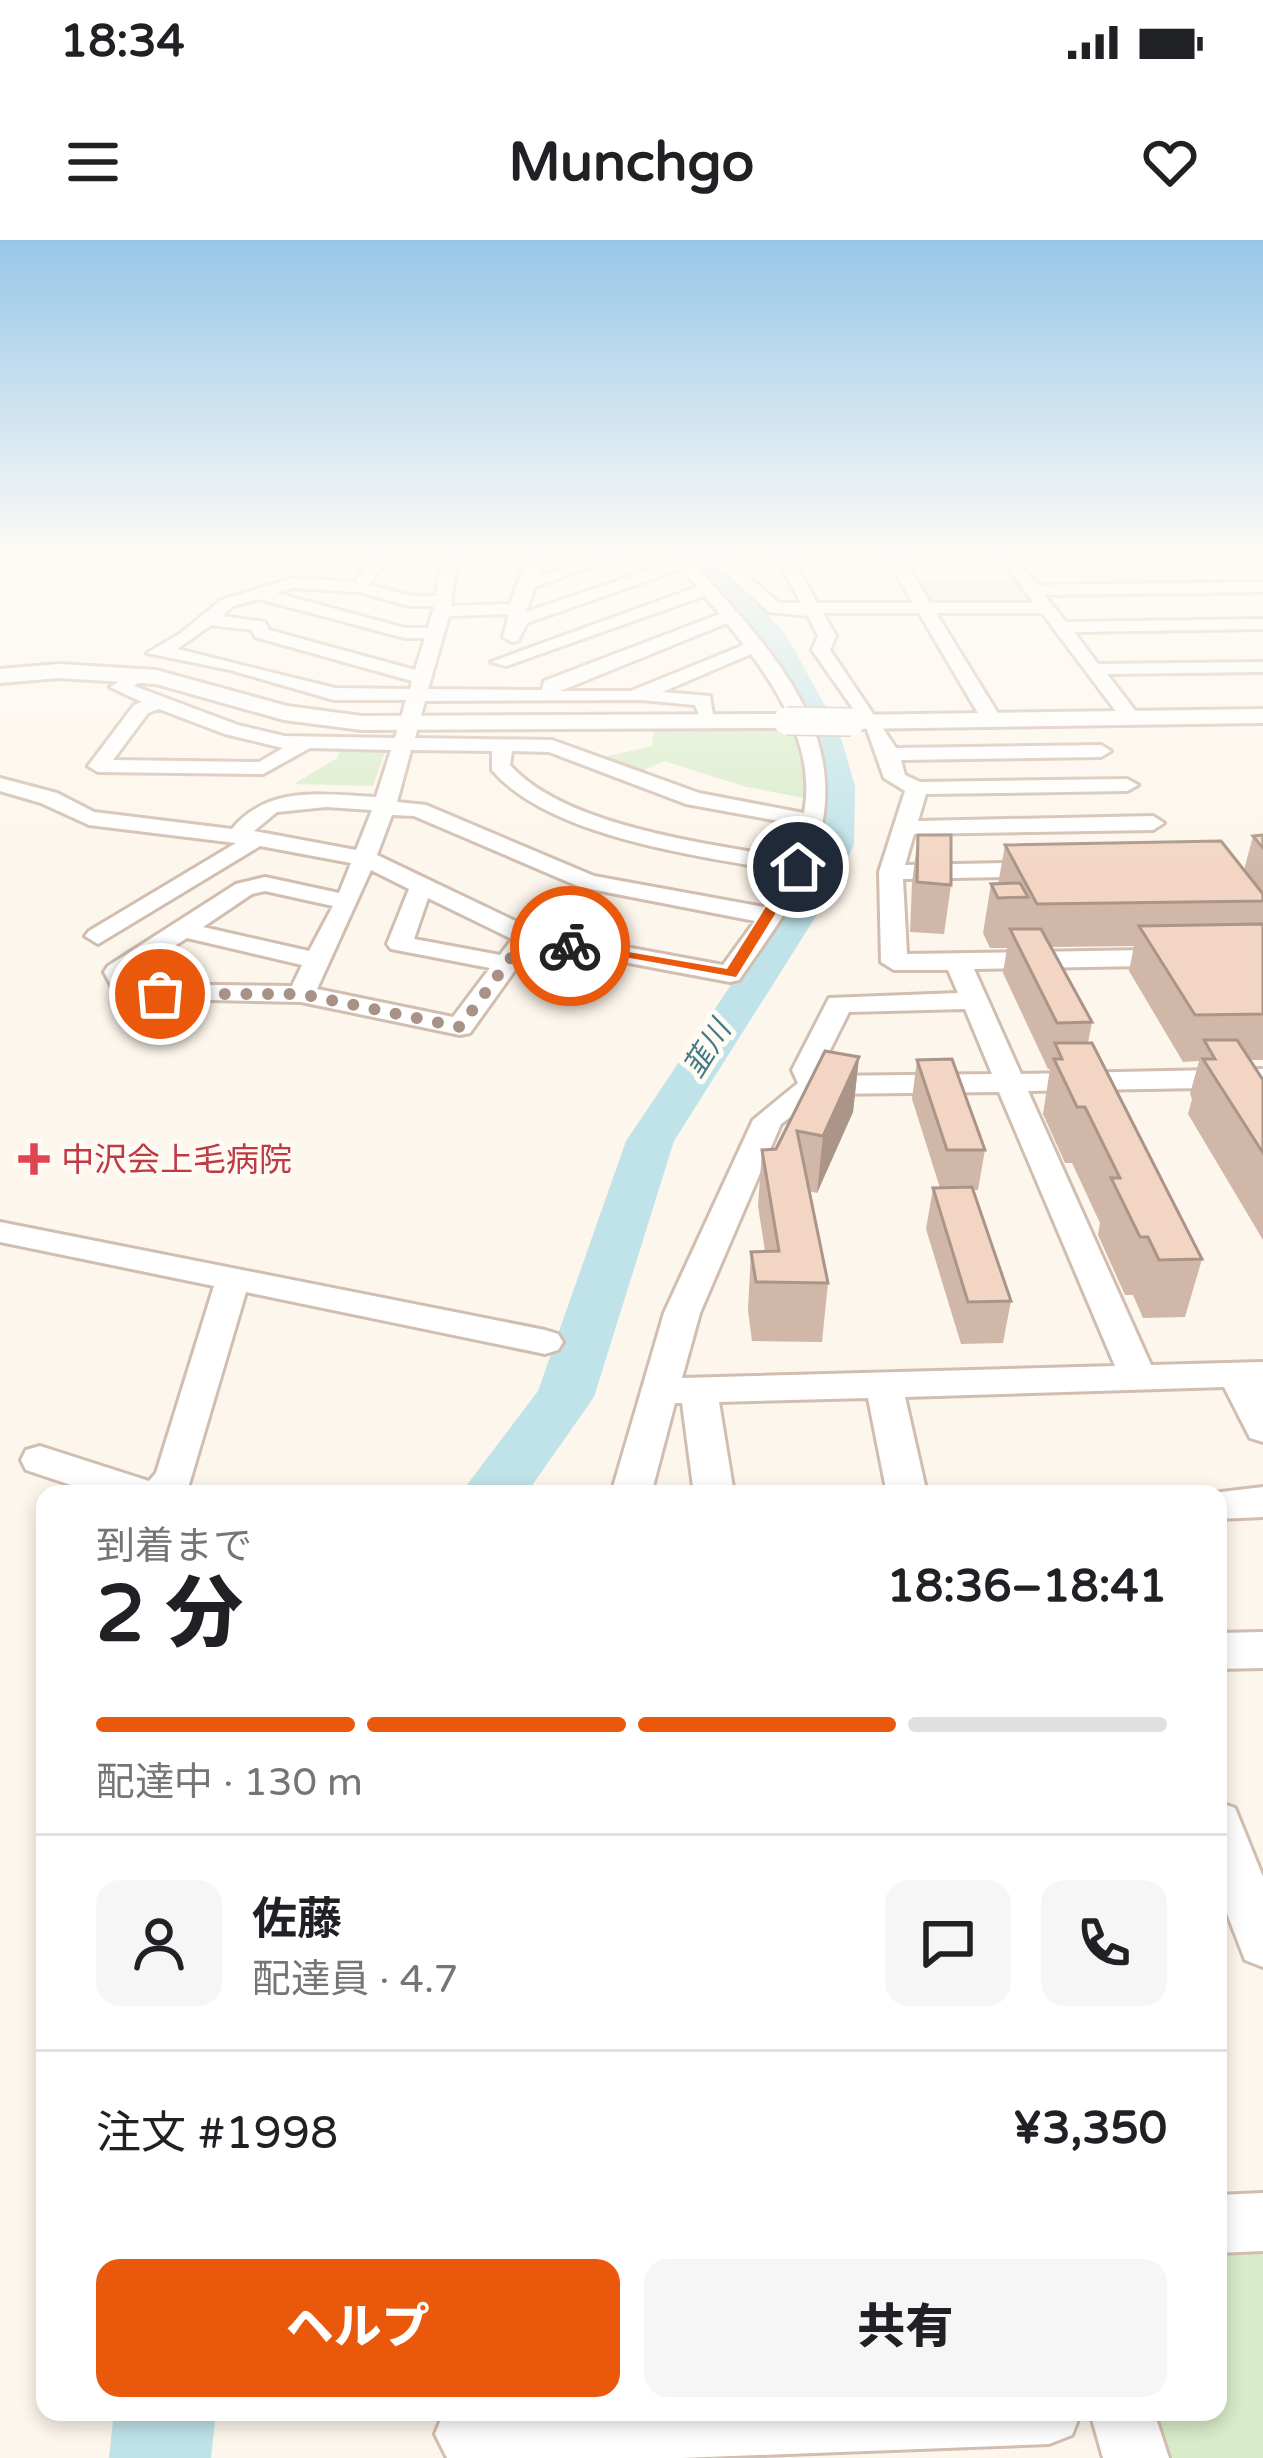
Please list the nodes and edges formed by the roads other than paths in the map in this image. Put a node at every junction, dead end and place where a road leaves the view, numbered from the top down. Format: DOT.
graph roads {
  1 [pos="147,661"];
  2 [pos="213,661"];
  3 [pos="316,661"];
  4 [pos="427,661"];
  5 [pos="504,661"];
  6 [pos="615,661"];
  7 [pos="719,661"];
  8 [pos="762,661"];
  9 [pos="827,661"];
  10 [pos="957,661"];
  11 [pos="1089,661"];
  12 [pos="500,662"];
  13 [pos="1263,667"];
  14 [pos="1096,669"];
  15 [pos="129,673"];
  16 [pos="0,676"];
  17 [pos="477,697"];
  18 [pos="550,697"];
  19 [pos="634,697"];
  20 [pos="155,704"];
  21 [pos="413,711"];
  22 [pos="706,711"];
  23 [pos="1263,716"];
  24 [pos="1076,718"];
  25 [pos="1131,718"];
  26 [pos="992,720"];
  27 [pos="862,722"];
  28 [pos="221,727"];
  29 [pos="305,743"];
  30 [pos="503,746"];
  31 [pos="1101,751"];
  32 [pos="892,754"];
  33 [pos="190,767"];
  34 [pos="0,784"];
  35 [pos="1127,785"];
  36 [pos="916,788"];
  37 [pos="384,806"];
  38 [pos="813,821"];
  39 [pos="902,828"];
  40 [pos="244,841"];
  41 [pos="366,859"];
  42 [pos="798,867"];
  43 [pos="1073,869"];
  44 [pos="891,872"];
  45 [pos="428,887"];
  46 [pos="347,902"];
  47 [pos="770,916"];
  48 [pos="182,929"];
  49 [pos="98,936"];
  50 [pos="527,936"];
  51 [pos="1261,958"];
  52 [pos="317,961"];
  53 [pos="958,962"];
  54 [pos="508,964"];
  55 [pos="301,994"];
  56 [pos="975,1001"];
  57 [pos="1263,1078"];
  58 [pos="1010,1083"];
  59 [pos="814,1085"];
  60 [pos="0,1232"];
  61 [pos="233,1278"];
  62 [pos="544,1342"];
  63 [pos="1250,1375"];
  64 [pos="1138,1378"];
  65 [pos="884,1385"];
  66 [pos="681,1391"];
  67 [pos="1263,1430"];
  68 [pos="40,1460"];
  69 [pos="115,1485"];
  70 [pos="168,1485"];
  71 [pos="636,1485"];
  72 [pos="711,1485"];
  73 [pos="905,1485"];
  74 [pos="1263,1502"];
  75 [pos="1227,1504"];
  76 [pos="1263,1650"];
  77 [pos="1227,1652"];
  78 [pos="1227,1847"];
  79 [pos="1263,1943"];
  80 [pos="1263,2222"];
  81 [pos="1227,2224"];
  82 [pos="944,2421"];
  83 [pos="1125,2421"];
  84 [pos="828,2431"];
  85 [pos="467,2435"];
  86 [pos="1136,2458"];
  1 -- 15 [label="street"];
  2 -- 21 [label="street"];
  3 -- 21 [label="street"];
  4 -- 21 [label="street"];
  5 -- 12 [label="street"];
  6 -- 18 [label="street"];
  7 -- 19 [label="street"];
  8 -- 38 [label="street"];
  9 -- 27 [label="street"];
  10 -- 26 [label="street"];
  11 -- 14 [label="street"];
  12 -- 17 [label="street"];
  13 -- 14 [label="street"];
  14 -- 25 [label="street"];
  15 -- 16 [label="street"];
  15 -- 20 [label="street"];
  15 -- 21 [label="street"];
  17 -- 18 [label="street"];
  17 -- 21 [label="street"];
  18 -- 19 [label="street"];
  19 -- 22 [label="street"];
  20 -- 28 [label="street"];
  20 -- 33 [label="street"];
  21 -- 27 [label="street, bridge"];
  21 -- 29 [label="street"];
  21 -- 30 [label="street"];
  21 -- 37 [label="street"];
  23 -- 25 [label="street"];
  24 -- 25 [label="street"];
  24 -- 26 [label="street"];
  24 -- 31 [label="street"];
  26 -- 27 [label="street"];
  27 -- 32 [label="street"];
  28 -- 29 [label="street"];
  28 -- 33 [label="street"];
  29 -- 33 [label="street"];
  30 -- 38 [label="street"];
  30 -- 42 [label="street"];
  31 -- 32 [label="street"];
  31 -- 35 [label="street"];
  32 -- 36 [label="street"];
  34 -- 40 [label="street"];
  35 -- 36 [label="street"];
  35 -- 39 [label="street"];
  36 -- 39 [label="street"];
  37 -- 40 [label="street"];
  37 -- 41 [label="street"];
  37 -- 47 [label="street"];
  38 -- 42 [label="street"];
  39 -- 44 [label="street"];
  40 -- 41 [label="street"];
  40 -- 49 [label="street"];
  41 -- 45 [label="street"];
  41 -- 46 [label="street"];
  42 -- 47 [label="street"];
  43 -- 44 [label="street"];
  44 -- 53 [label="street"];
  45 -- 50 [label="street"];
  45 -- 54 [label="street"];
  46 -- 48 [label="street"];
  46 -- 52 [label="street"];
  47 -- 50 [label="street"];
  48 -- 52 [label="street"];
  48 -- 55 [label="street"];
  50 -- 54 [label="street"];
  51 -- 53 [label="street"];
  52 -- 55 [label="street"];
  53 -- 56 [label="street"];
  54 -- 55 [label="street"];
  56 -- 58 [label="street"];
  56 -- 59 [label="street"];
  57 -- 58 [label="street"];
  58 -- 59 [label="street"];
  58 -- 64 [label="street"];
  59 -- 66 [label="street"];
  60 -- 61 [label="street"];
  61 -- 62 [label="street"];
  61 -- 70 [label="street"];
  63 -- 64 [label="street"];
  63 -- 67 [label="street"];
  64 -- 65 [label="street"];
  65 -- 66 [label="street"];
  65 -- 73 [label="street"];
  66 -- 71 [label="street"];
  66 -- 72 [label="street"];
  68 -- 69 [label="street"];
  74 -- 75 [label="street"];
  76 -- 77 [label="street"];
  78 -- 79 [label="street"];
  80 -- 81 [label="street"];
  82 -- 84 [label="street"];
  83 -- 86 [label="street"];
  84 -- 85 [label="street"];
}
